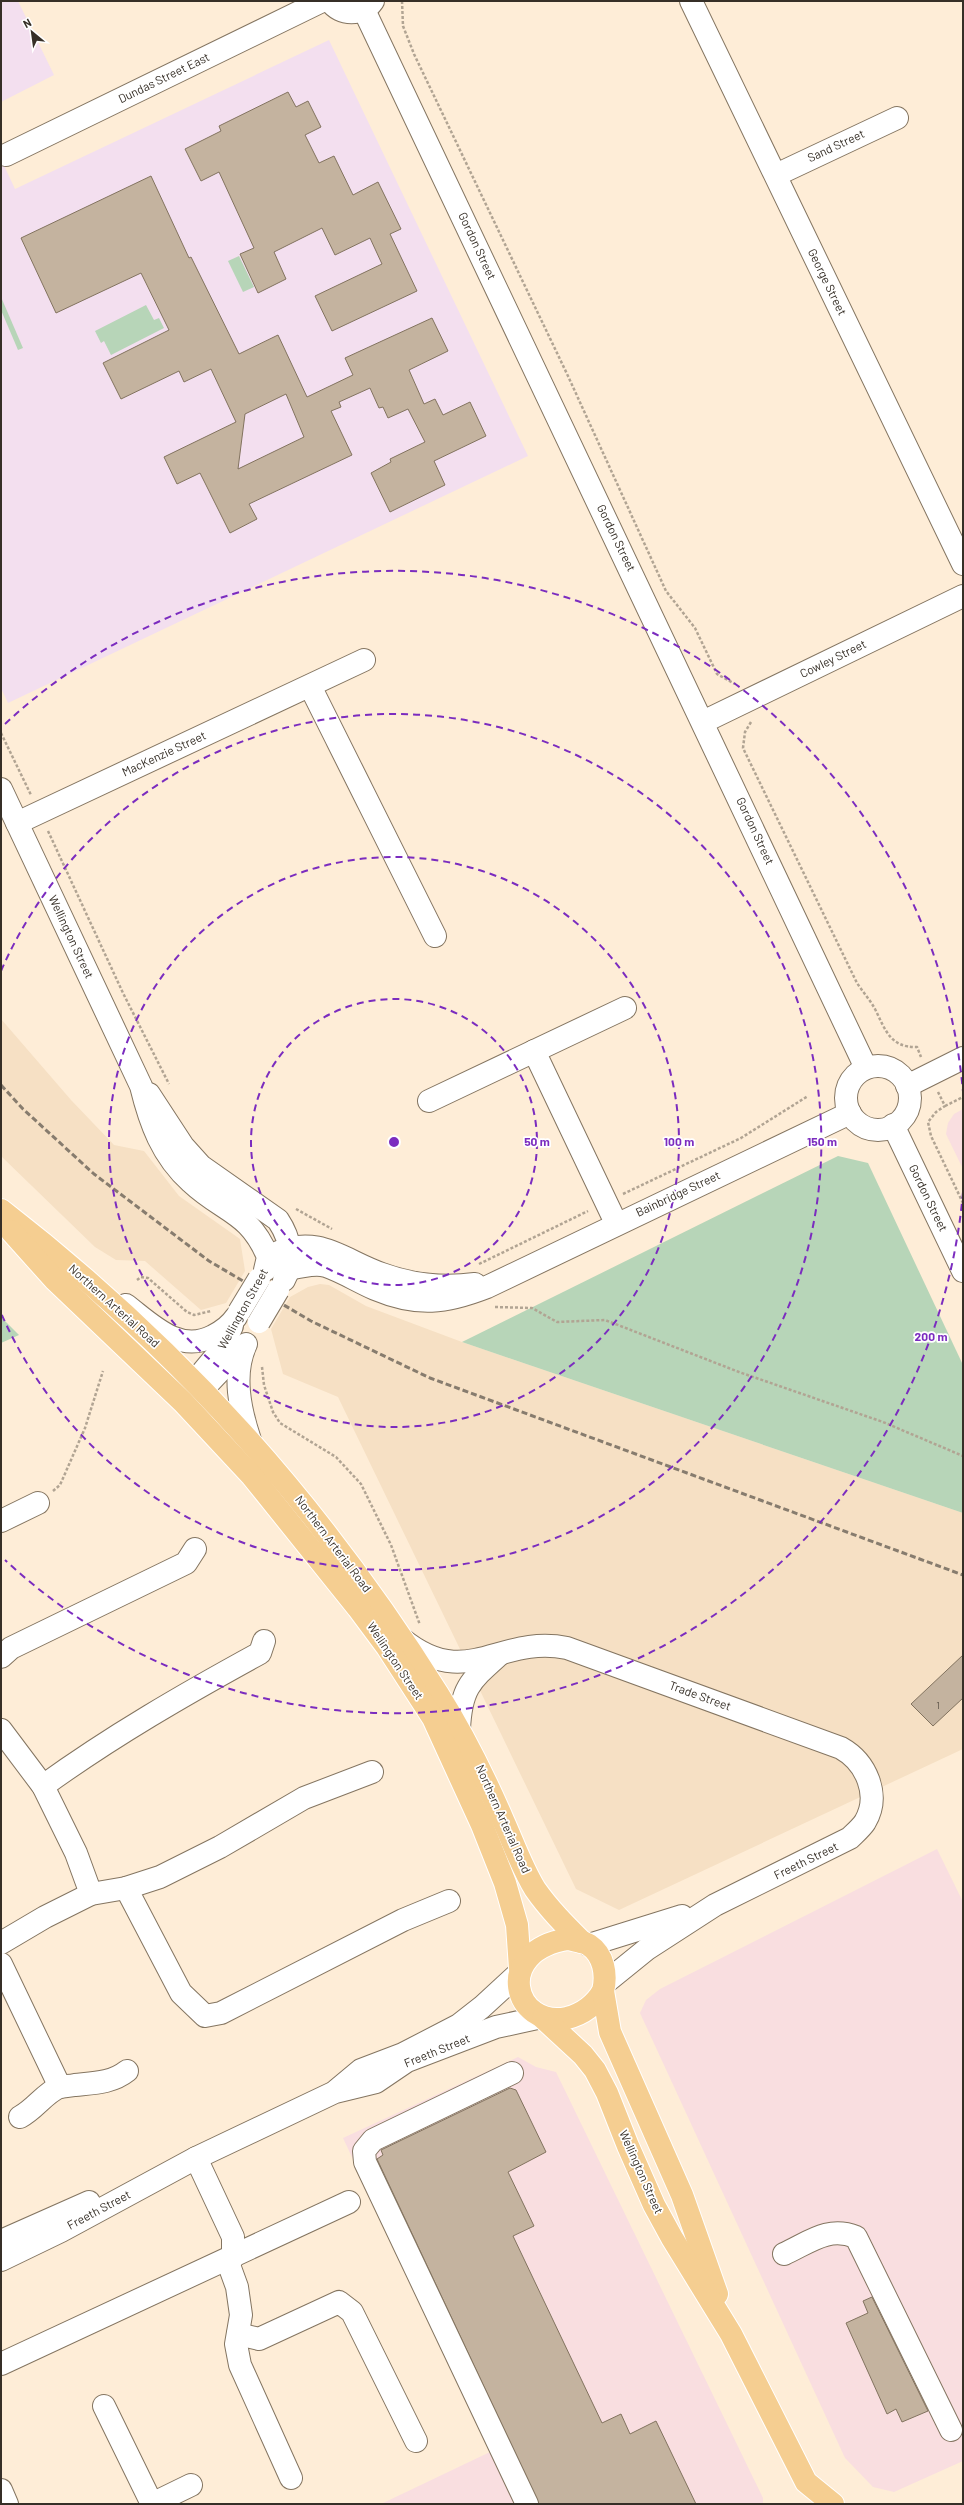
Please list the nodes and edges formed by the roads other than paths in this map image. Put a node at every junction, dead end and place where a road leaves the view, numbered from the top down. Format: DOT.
graph roads {
  1 [pos="322,1"];
  2 [pos="330,1"];
  3 [pos="691,1"];
  4 [pos="368,5"];
  5 [pos="897,118"];
  6 [pos="6,155"];
  7 [pos="776,175"];
  8 [pos="963,564"];
  9 [pos="963,596"];
  10 [pos="364,660"];
  11 [pos="310,686"];
  12 [pos="704,722"];
  13 [pos="1,789"];
  14 [pos="17,823"];
  15 [pos="435,936"];
  16 [pos="625,1008"];
  17 [pos="534,1051"];
  18 [pos="963,1058"];
  19 [pos="866,1068"];
  20 [pos="141,1086"];
  21 [pos="907,1086"];
  22 [pos="429,1101"];
  23 [pos="850,1113"];
  24 [pos="893,1125"];
  25 [pos="1,1210"];
  26 [pos="1,1219"];
  27 [pos="616,1223"];
  28 [pos="34,1236"];
  29 [pos="268,1257"];
  30 [pos="289,1258"];
  31 [pos="963,1271"];
  32 [pos="238,1315"];
  33 [pos="246,1344"];
  34 [pos="200,1386"];
  35 [pos="183,1402"];
  36 [pos="250,1440"];
  37 [pos="38,1503"];
  38 [pos="1,1521"];
  39 [pos="195,1549"];
  40 [pos="402,1639"];
  41 [pos="264,1641"];
  42 [pos="502,1653"];
  43 [pos="1,1657"];
  44 [pos="459,1728"];
  45 [pos="1,1730"];
  46 [pos="372,1772"];
  47 [pos="43,1786"];
  48 [pos="872,1793"];
  49 [pos="126,1888"];
  50 [pos="91,1894"];
  51 [pos="449,1901"];
  52 [pos="715,1905"];
  53 [pos="1,1943"];
  54 [pos="585,1944"];
  55 [pos="1,1964"];
  56 [pos="520,1970"];
  57 [pos="604,1987"];
  58 [pos="542,2017"];
  59 [pos="127,2071"];
  60 [pos="512,2073"];
  61 [pos="60,2087"];
  62 [pos="335,2092"];
  63 [pos="20,2117"];
  64 [pos="196,2158"];
  65 [pos="349,2202"];
  66 [pos="1,2241"];
  67 [pos="790,2251"];
  68 [pos="233,2256"];
  69 [pos="1,2260"];
  70 [pos="238,2334"];
  71 [pos="731,2334"];
  72 [pos="1,2364"];
  73 [pos="104,2406"];
  74 [pos="951,2430"];
  75 [pos="416,2441"];
  76 [pos="291,2478"];
  77 [pos="806,2482"];
  78 [pos="191,2485"];
  79 [pos="1,2490"];
  80 [pos="7,2504"];
  81 [pos="152,2504"];
  82 [pos="527,2504"];
  83 [pos="806,2504"];
  84 [pos="833,2504"];
  1 -- 6 [label="street, Dundas Street East"];
  2 -- 4 [label="street, Gordon Street"];
  3 -- 7 [label="street, George Street"];
  4 -- 12 [label="street, Gordon Street"];
  5 -- 7 [label="street, Sand Street"];
  7 -- 8 [label="street, George Street"];
  9 -- 12 [label="street, Cowley Street"];
  10 -- 11 [label="street, MacKenzie Street"];
  11 -- 14 [label="street, MacKenzie Street"];
  11 -- 15 [label="street"];
  12 -- 19 [label="street, Gordon Street"];
  13 -- 14 [label="street, Wellington Street"];
  14 -- 20 [label="street, Wellington Street"];
  16 -- 17 [label="street"];
  17 -- 22 [label="street"];
  17 -- 27 [label="street"];
  18 -- 21 [label="street"];
  19 -- 21 [label="street"];
  19 -- 23 [label="street"];
  20 -- 29 [label="street, Wellington Street"];
  20 -- 30 [label="street, Wellington Street"];
  21 -- 24 [label="street"];
  23 -- 24 [label="street"];
  23 -- 27 [label="street, Bainbridge Street"];
  24 -- 31 [label="street, Gordon Street"];
  25 -- 28 [label="main road, Northern Arterial Road"];
  26 -- 35 [label="main road, Northern Arterial Road"];
  27 -- 30 [label="street, Bainbridge Street"];
  28 -- 32 [label="street"];
  28 -- 34 [label="main road, Northern Arterial Road"];
  29 -- 30 [label="street"];
  29 -- 32 [label="street, Wellington Street, bridge"];
  30 -- 33 [label="street, Wellington Street, bridge"];
  32 -- 34 [label="street, Wellington Street"];
  33 -- 34 [label="street, Wellington Street"];
  33 -- 36 [label="street"];
  34 -- 35 [label="main road"];
  34 -- 36 [label="main road, Northern Arterial Road"];
  35 -- 56 [label="main road, Wellington Street"];
  36 -- 40 [label="main road, Northern Arterial Road"];
  37 -- 38 [label="street"];
  39 -- 43 [label="street"];
  40 -- 42 [label="street, Trade Street"];
  40 -- 44 [label="main road, Northern Arterial Road"];
  41 -- 47 [label="street"];
  42 -- 44 [label="street"];
  42 -- 48 [label="street, Trade Street"];
  44 -- 54 [label="main road, Northern Arterial Road"];
  45 -- 47 [label="street"];
  46 -- 49 [label="street"];
  47 -- 50 [label="street"];
  48 -- 52 [label="street, Freeth Street"];
  49 -- 50 [label="street"];
  49 -- 51 [label="street"];
  50 -- 53 [label="street"];
  52 -- 54 [label="street, Freeth Street"];
  52 -- 57 [label="street, Freeth Street"];
  54 -- 56 [label="main road"];
  54 -- 57 [label="main road"];
  55 -- 61 [label="street"];
  56 -- 58 [label="main road"];
  56 -- 62 [label="street, Freeth Street"];
  57 -- 58 [label="main road"];
  57 -- 71 [label="main road, Wellington Street"];
  58 -- 62 [label="street, Freeth Street"];
  58 -- 71 [label="main road, Wellington Street"];
  59 -- 61 [label="street"];
  60 -- 82 [label="street"];
  61 -- 63 [label="street"];
  62 -- 64 [label="street, Freeth Street"];
  64 -- 66 [label="street, Freeth Street"];
  64 -- 68 [label="street"];
  64 -- 69 [label="street, Freeth Street"];
  65 -- 68 [label="street"];
  67 -- 74 [label="street"];
  68 -- 70 [label="street"];
  68 -- 72 [label="street"];
  70 -- 75 [label="street"];
  70 -- 76 [label="street"];
  71 -- 77 [label="main road, Wellington Street"];
  73 -- 81 [label="street"];
  77 -- 83 [label="main road, Wellington Street"];
  77 -- 84 [label="main road, Wellington Street"];
  78 -- 81 [label="street"];
  79 -- 80 [label="street"];
}
